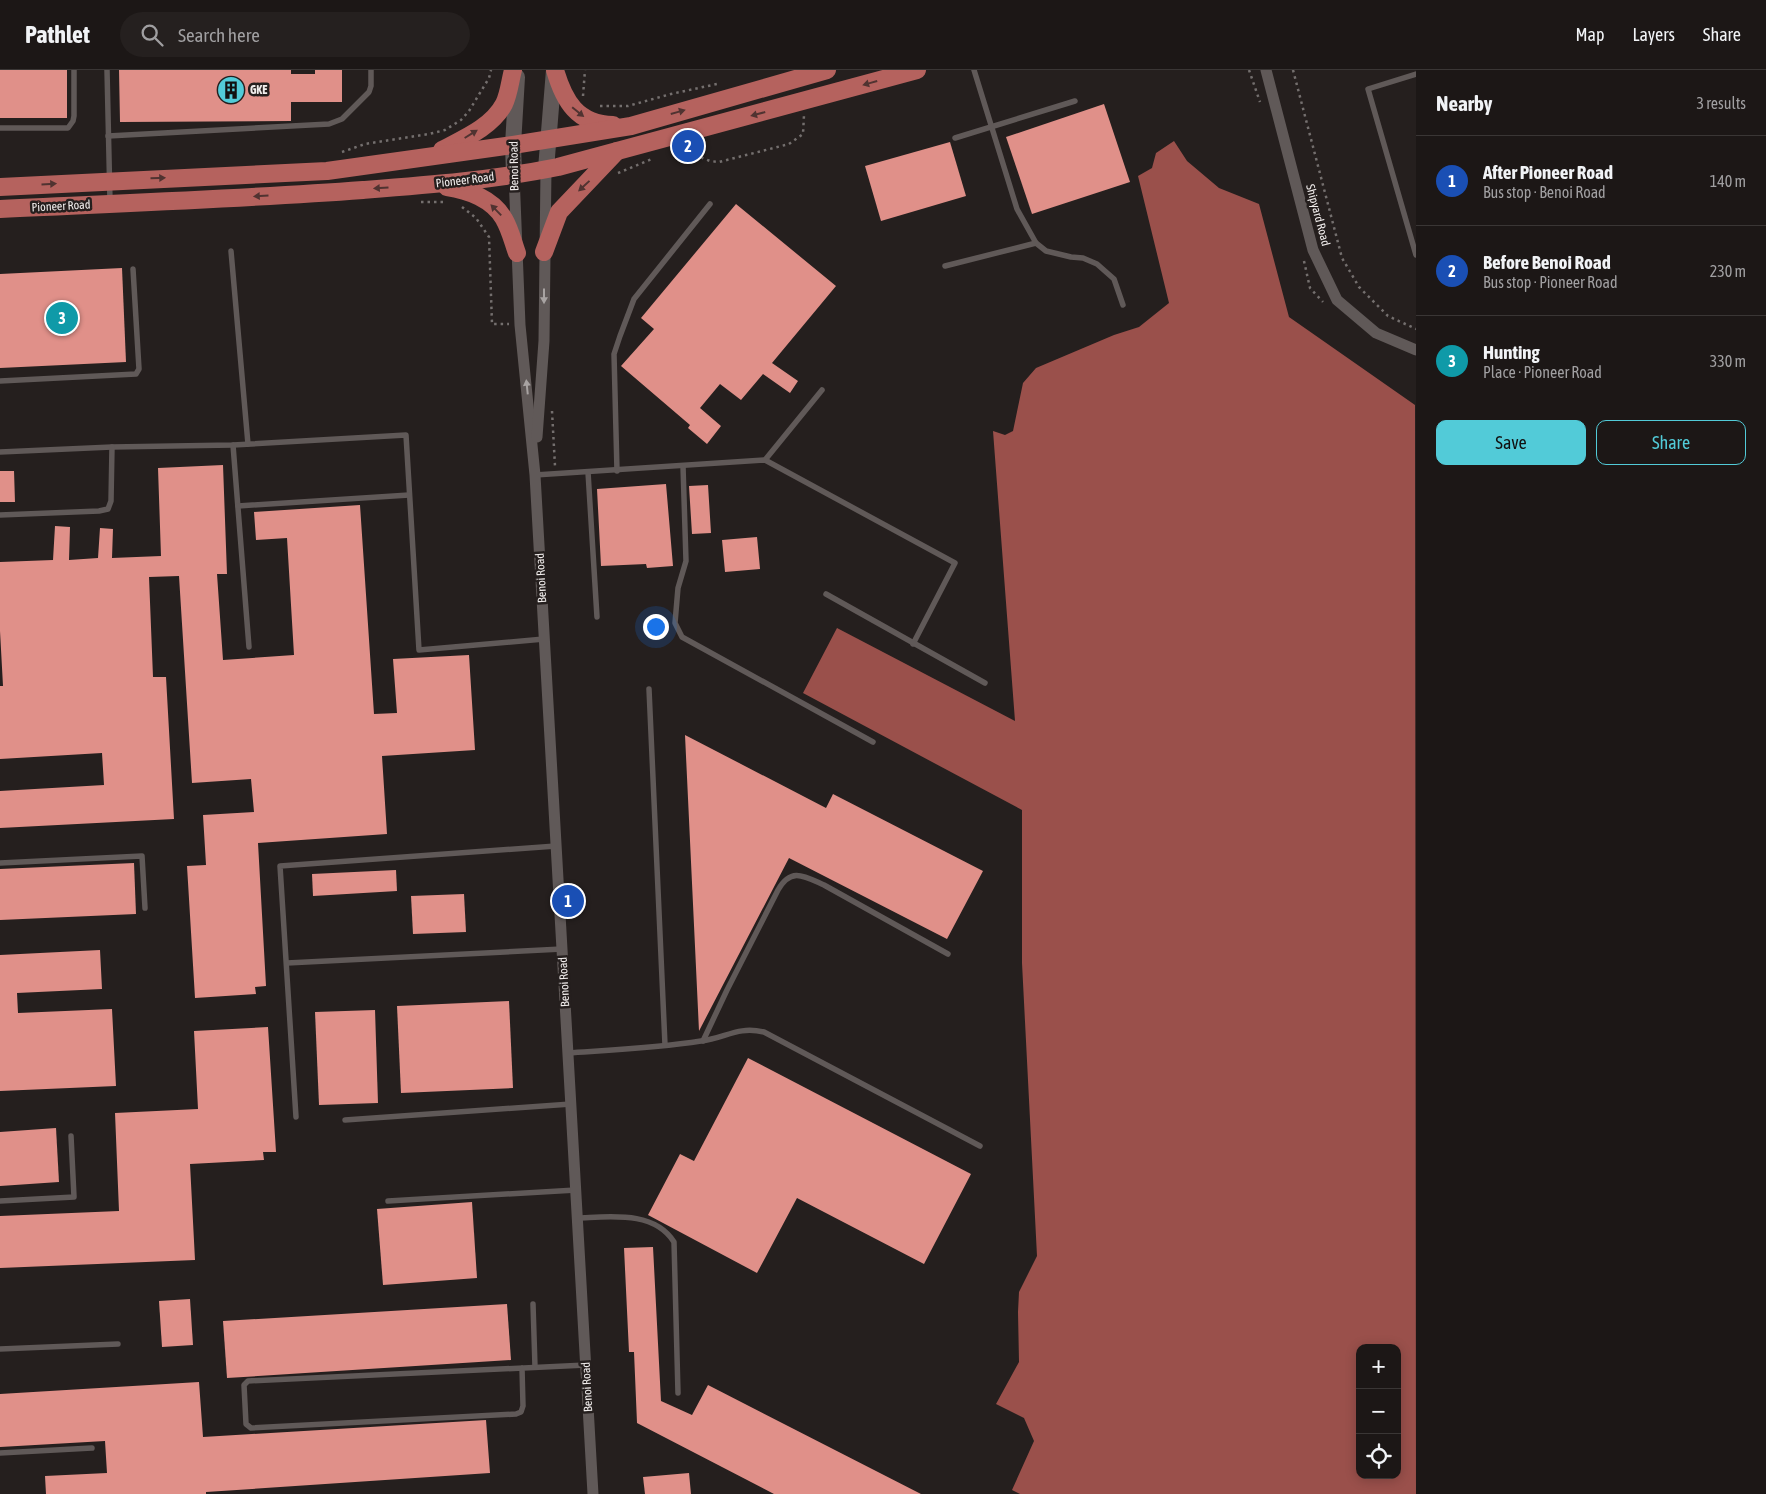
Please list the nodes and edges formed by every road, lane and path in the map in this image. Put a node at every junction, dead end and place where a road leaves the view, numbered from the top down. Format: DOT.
graph roads {
  1 [pos="74,70"];
  2 [pos="107,70"];
  3 [pos="372,70"];
  4 [pos="491,70"];
  5 [pos="513,70"];
  6 [pos="517,70"];
  7 [pos="555,70"];
  8 [pos="584,70"];
  9 [pos="826,70"];
  10 [pos="917,70"];
  11 [pos="974,70"];
  12 [pos="1266,70"];
  13 [pos="1293,70"];
  14 [pos="1416,74"];
  15 [pos="722,83"];
  16 [pos="582,101"];
  17 [pos="805,101"];
  18 [pos="1074,101"];
  19 [pos="594,106"];
  20 [pos="631,126"];
  21 [pos="992,127"];
  22 [pos="0,128"];
  23 [pos="108,136"];
  24 [pos="955,138"];
  25 [pos="548,140"];
  26 [pos="513,145"];
  27 [pos="618,151"];
  28 [pos="677,151"];
  29 [pos="342,152"];
  30 [pos="660,156"];
  31 [pos="428,157"];
  32 [pos="546,169"];
  33 [pos="514,174"];
  34 [pos="616,174"];
  35 [pos="109,181"];
  36 [pos="429,185"];
  37 [pos="0,187"];
  38 [pos="412,202"];
  39 [pos="450,202"];
  40 [pos="110,204"];
  41 [pos="710,204"];
  42 [pos="459,205"];
  43 [pos="0,209"];
  44 [pos="1036,243"];
  45 [pos="231,251"];
  46 [pos="544,252"];
  47 [pos="517,253"];
  48 [pos="1416,255"];
  49 [pos="945,266"];
  50 [pos="133,269"];
  51 [pos="1123,305"];
  52 [pos="520,324"];
  53 [pos="1416,329"];
  54 [pos="1416,350"];
  55 [pos="0,381"];
  56 [pos="822,390"];
  57 [pos="552,406"];
  58 [pos="248,444"];
  59 [pos="233,445"];
  60 [pos="112,447"];
  61 [pos="0,452"];
  62 [pos="765,460"];
  63 [pos="683,466"];
  64 [pos="617,470"];
  65 [pos="588,472"];
  66 [pos="535,473"];
  67 [pos="555,474"];
  68 [pos="409,495"];
  69 [pos="238,506"];
  70 [pos="0,515"];
  71 [pos="826,594"];
  72 [pos="597,616"];
  73 [pos="544,639"];
  74 [pos="913,644"];
  75 [pos="249,647"];
  76 [pos="985,684"];
  77 [pos="649,689"];
  78 [pos="873,742"];
  79 [pos="556,846"];
  80 [pos="0,863"];
  81 [pos="145,908"];
  82 [pos="562,949"];
  83 [pos="948,954"];
  84 [pos="287,963"];
  85 [pos="703,1041"];
  86 [pos="665,1045"];
  87 [pos="568,1053"];
  88 [pos="571,1104"];
  89 [pos="296,1117"];
  90 [pos="345,1120"];
  91 [pos="71,1136"];
  92 [pos="980,1146"];
  93 [pos="576,1190"];
  94 [pos="0,1201"];
  95 [pos="388,1201"];
  96 [pos="577,1218"];
  97 [pos="533,1304"];
  98 [pos="118,1344"];
  99 [pos="0,1349"];
  100 [pos="586,1365"];
  101 [pos="522,1368"];
  102 [pos="535,1368"];
  103 [pos="678,1393"];
  104 [pos="92,1448"];
  105 [pos="0,1453"];
  106 [pos="593,1494"];
  1 -- 22 [label="lane"];
  2 -- 23 [label="lane"];
  3 -- 23 [label="lane"];
  4 -- 29 [label="path"];
  31 -- 5 [label="main road, one-way"];
  6 -- 26 [label="main road, Benoi Road"];
  7 -- 20 [label="main road, one-way"];
  7 -- 25 [label="main road, Benoi Road"];
  8 -- 16 [label="path"];
  20 -- 9 [label="main road, Pioneer Road, one-way"];
  10 -- 17 [label="main road, Pioneer Road, one-way"];
  11 -- 21 [label="lane"];
  12 -- 54 [label="street, Shipyard Road"];
  13 -- 53 [label="path"];
  14 -- 48 [label="lane"];
  15 -- 19 [label="path"];
  17 -- 27 [label="main road, Pioneer Road, one-way"];
  17 -- 28 [label="path"];
  18 -- 21 [label="lane"];
  20 -- 25 [label="main road, Pioneer Road"];
  21 -- 24 [label="lane"];
  21 -- 44 [label="lane"];
  23 -- 35 [label="lane"];
  25 -- 26 [label="main road, Pioneer Road"];
  25 -- 32 [label="main road, Benoi Road"];
  26 -- 31 [label="main road, Pioneer Road"];
  26 -- 33 [label="main road, Benoi Road"];
  27 -- 32 [label="main road, Pioneer Road"];
  27 -- 46 [label="main road, one-way"];
  30 -- 34 [label="path"];
  35 -- 31 [label="main road, Pioneer Road, one-way"];
  32 -- 33 [label="main road, Pioneer Road"];
  32 -- 46 [label="street, Benoi Road"];
  33 -- 36 [label="main road, Pioneer Road"];
  33 -- 47 [label="street, Benoi Road"];
  37 -- 35 [label="main road, Pioneer Road, one-way"];
  35 -- 40 [label="lane"];
  36 -- 40 [label="main road, Pioneer Road, one-way"];
  47 -- 36 [label="main road, one-way"];
  38 -- 39 [label="path"];
  40 -- 43 [label="main road, Pioneer Road"];
  41 -- 64 [label="lane"];
  42 -- 52 [label="path"];
  44 -- 49 [label="lane"];
  44 -- 51 [label="lane"];
  45 -- 58 [label="lane"];
  46 -- 66 [label="street, Benoi Road, one-way"];
  47 -- 52 [label="street, Benoi Road"];
  50 -- 55 [label="lane"];
  66 -- 52 [label="street, Benoi Road, one-way"];
  56 -- 62 [label="lane"];
  57 -- 67 [label="path"];
  58 -- 59 [label="lane"];
  58 -- 68 [label="lane"];
  59 -- 60 [label="lane"];
  59 -- 69 [label="lane"];
  60 -- 61 [label="lane"];
  60 -- 70 [label="lane"];
  62 -- 63 [label="lane"];
  62 -- 74 [label="lane"];
  63 -- 64 [label="lane"];
  63 -- 78 [label="lane"];
  64 -- 65 [label="lane"];
  65 -- 67 [label="lane"];
  65 -- 72 [label="lane"];
  66 -- 67 [label="lane"];
  66 -- 73 [label="street, Benoi Road"];
  68 -- 69 [label="lane"];
  68 -- 73 [label="lane"];
  69 -- 75 [label="lane"];
  71 -- 74 [label="lane"];
  73 -- 79 [label="street, Benoi Road"];
  74 -- 76 [label="lane"];
  77 -- 86 [label="lane"];
  79 -- 82 [label="street, Benoi Road"];
  79 -- 84 [label="lane"];
  80 -- 81 [label="lane"];
  82 -- 84 [label="lane"];
  82 -- 87 [label="street, Benoi Road"];
  83 -- 85 [label="lane"];
  84 -- 89 [label="lane"];
  85 -- 86 [label="lane"];
  85 -- 92 [label="lane"];
  86 -- 87 [label="lane"];
  87 -- 88 [label="street, Benoi Road"];
  88 -- 90 [label="lane"];
  88 -- 93 [label="street, Benoi Road"];
  91 -- 94 [label="lane"];
  93 -- 95 [label="lane"];
  93 -- 96 [label="street, Benoi Road"];
  96 -- 100 [label="street, Benoi Road"];
  96 -- 103 [label="lane"];
  97 -- 102 [label="lane"];
  98 -- 99 [label="lane"];
  100 -- 102 [label="lane"];
  100 -- 106 [label="street, Benoi Road"];
  101 -- 101 [label="lane"];
  101 -- 102 [label="lane"];
  104 -- 105 [label="lane"];
}
